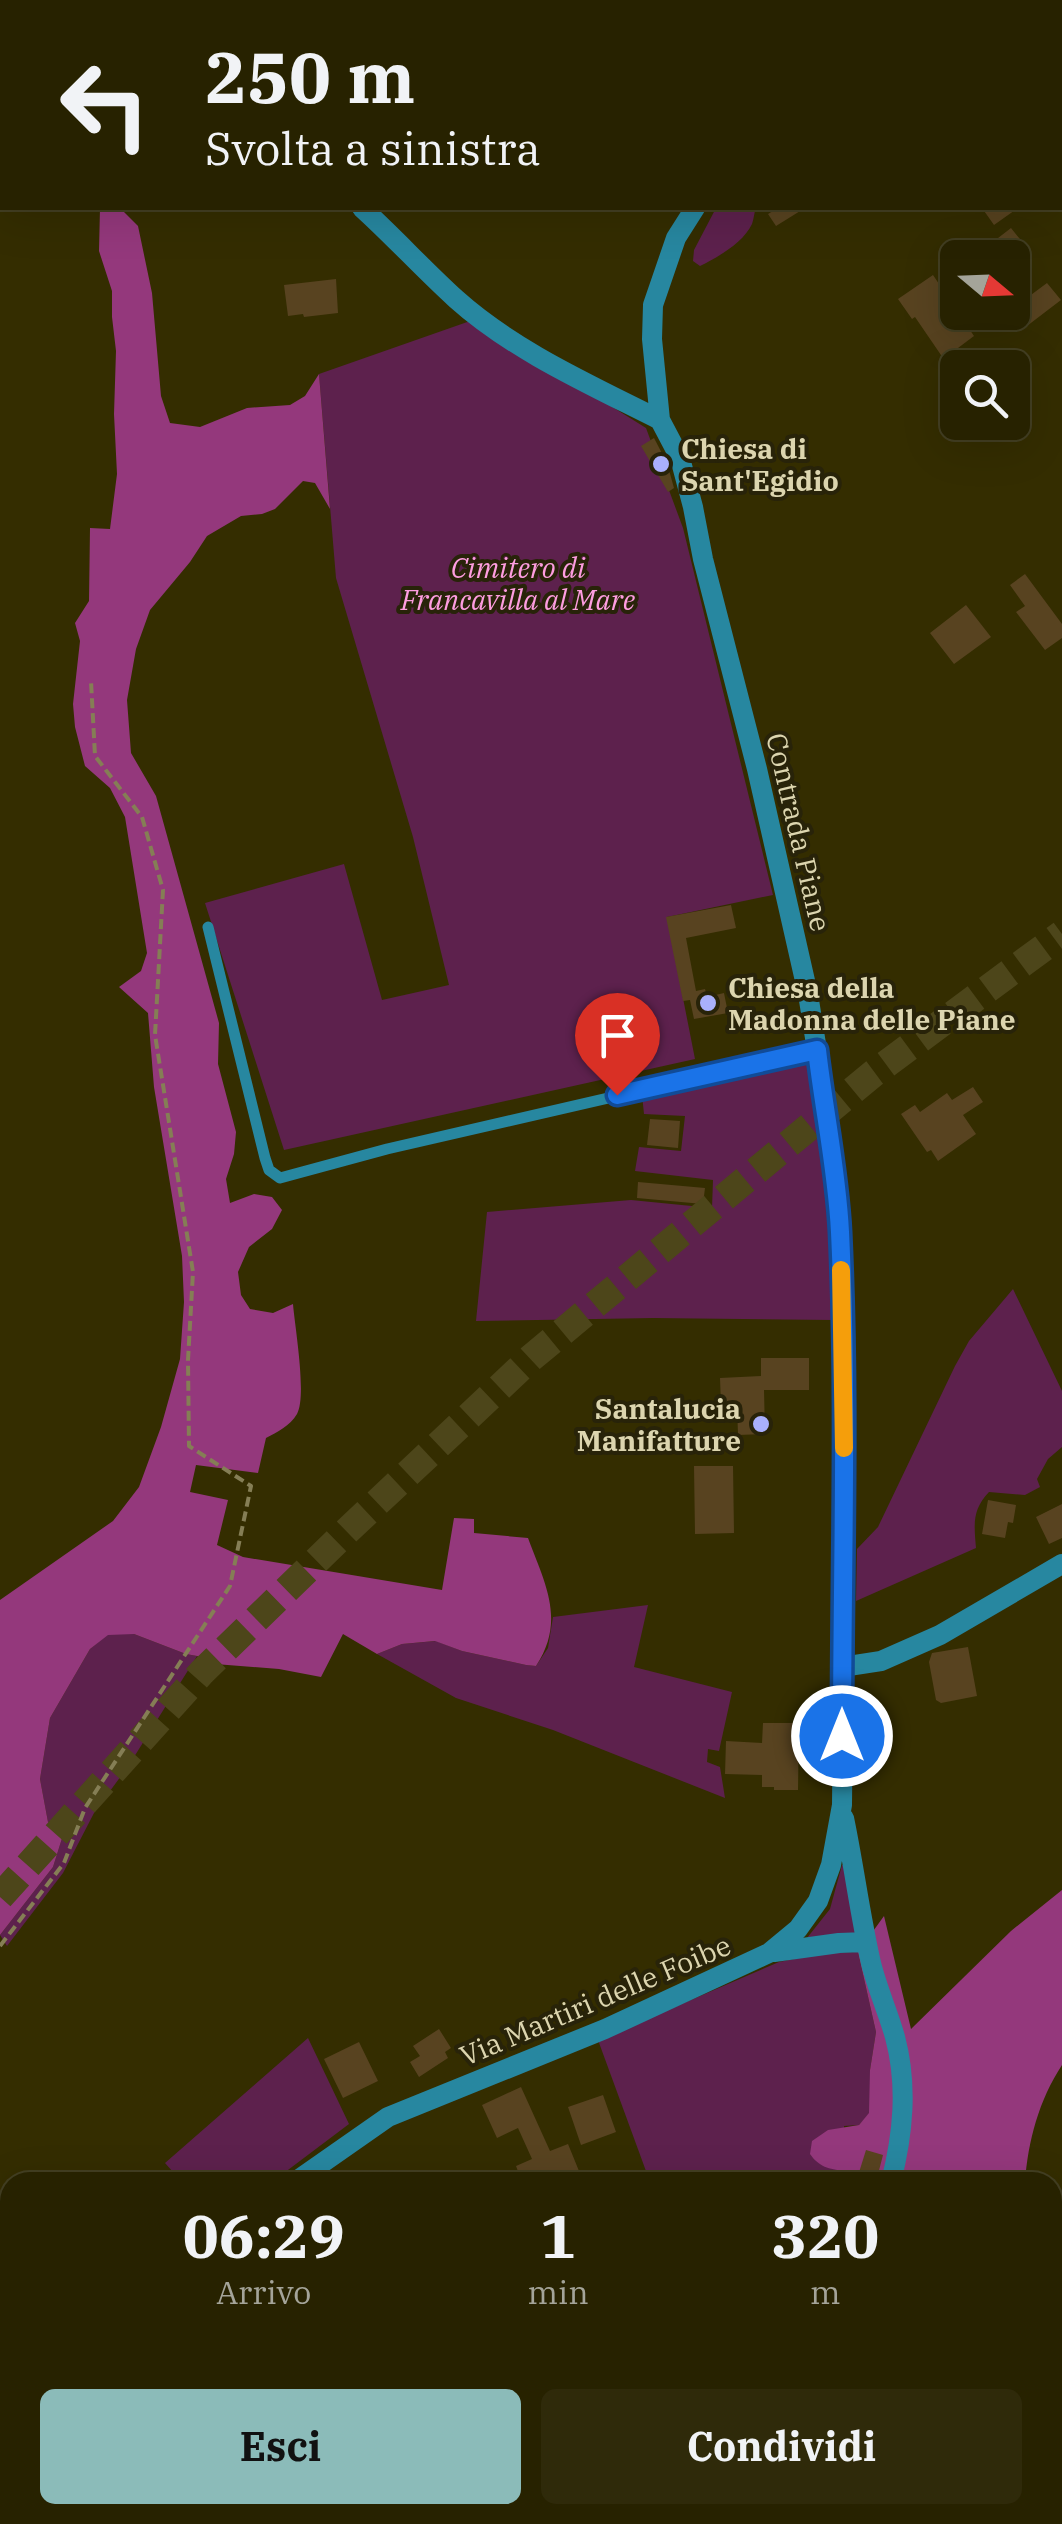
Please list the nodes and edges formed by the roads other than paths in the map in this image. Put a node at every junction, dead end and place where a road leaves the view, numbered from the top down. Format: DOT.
graph roads {
  1 [pos="364,210"];
  2 [pos="693,210"];
  3 [pos="660,420"];
  4 [pos="208,927"];
  5 [pos="817,1050"];
  6 [pos="1062,1564"];
  7 [pos="842,1667"];
  8 [pos="842,1805"];
  9 [pos="866,1942"];
  10 [pos="770,1952"];
  11 [pos="309,2172"];
  12 [pos="893,2172"];
  1 -- 3 [label="street"];
  2 -- 3 [label="street, Contrada Piane"];
  3 -- 5 [label="street, Contrada Piane"];
  4 -- 5 [label="lane"];
  5 -- 7 [label="street, Contrada Piane"];
  6 -- 7 [label="street"];
  7 -- 8 [label="street, Contrada Piane"];
  8 -- 9 [label="street"];
  8 -- 10 [label="street, Via Martiri delle Foibe"];
  9 -- 10 [label="street"];
  9 -- 12 [label="street"];
  10 -- 11 [label="street, Via Martiri delle Foibe"];
}
